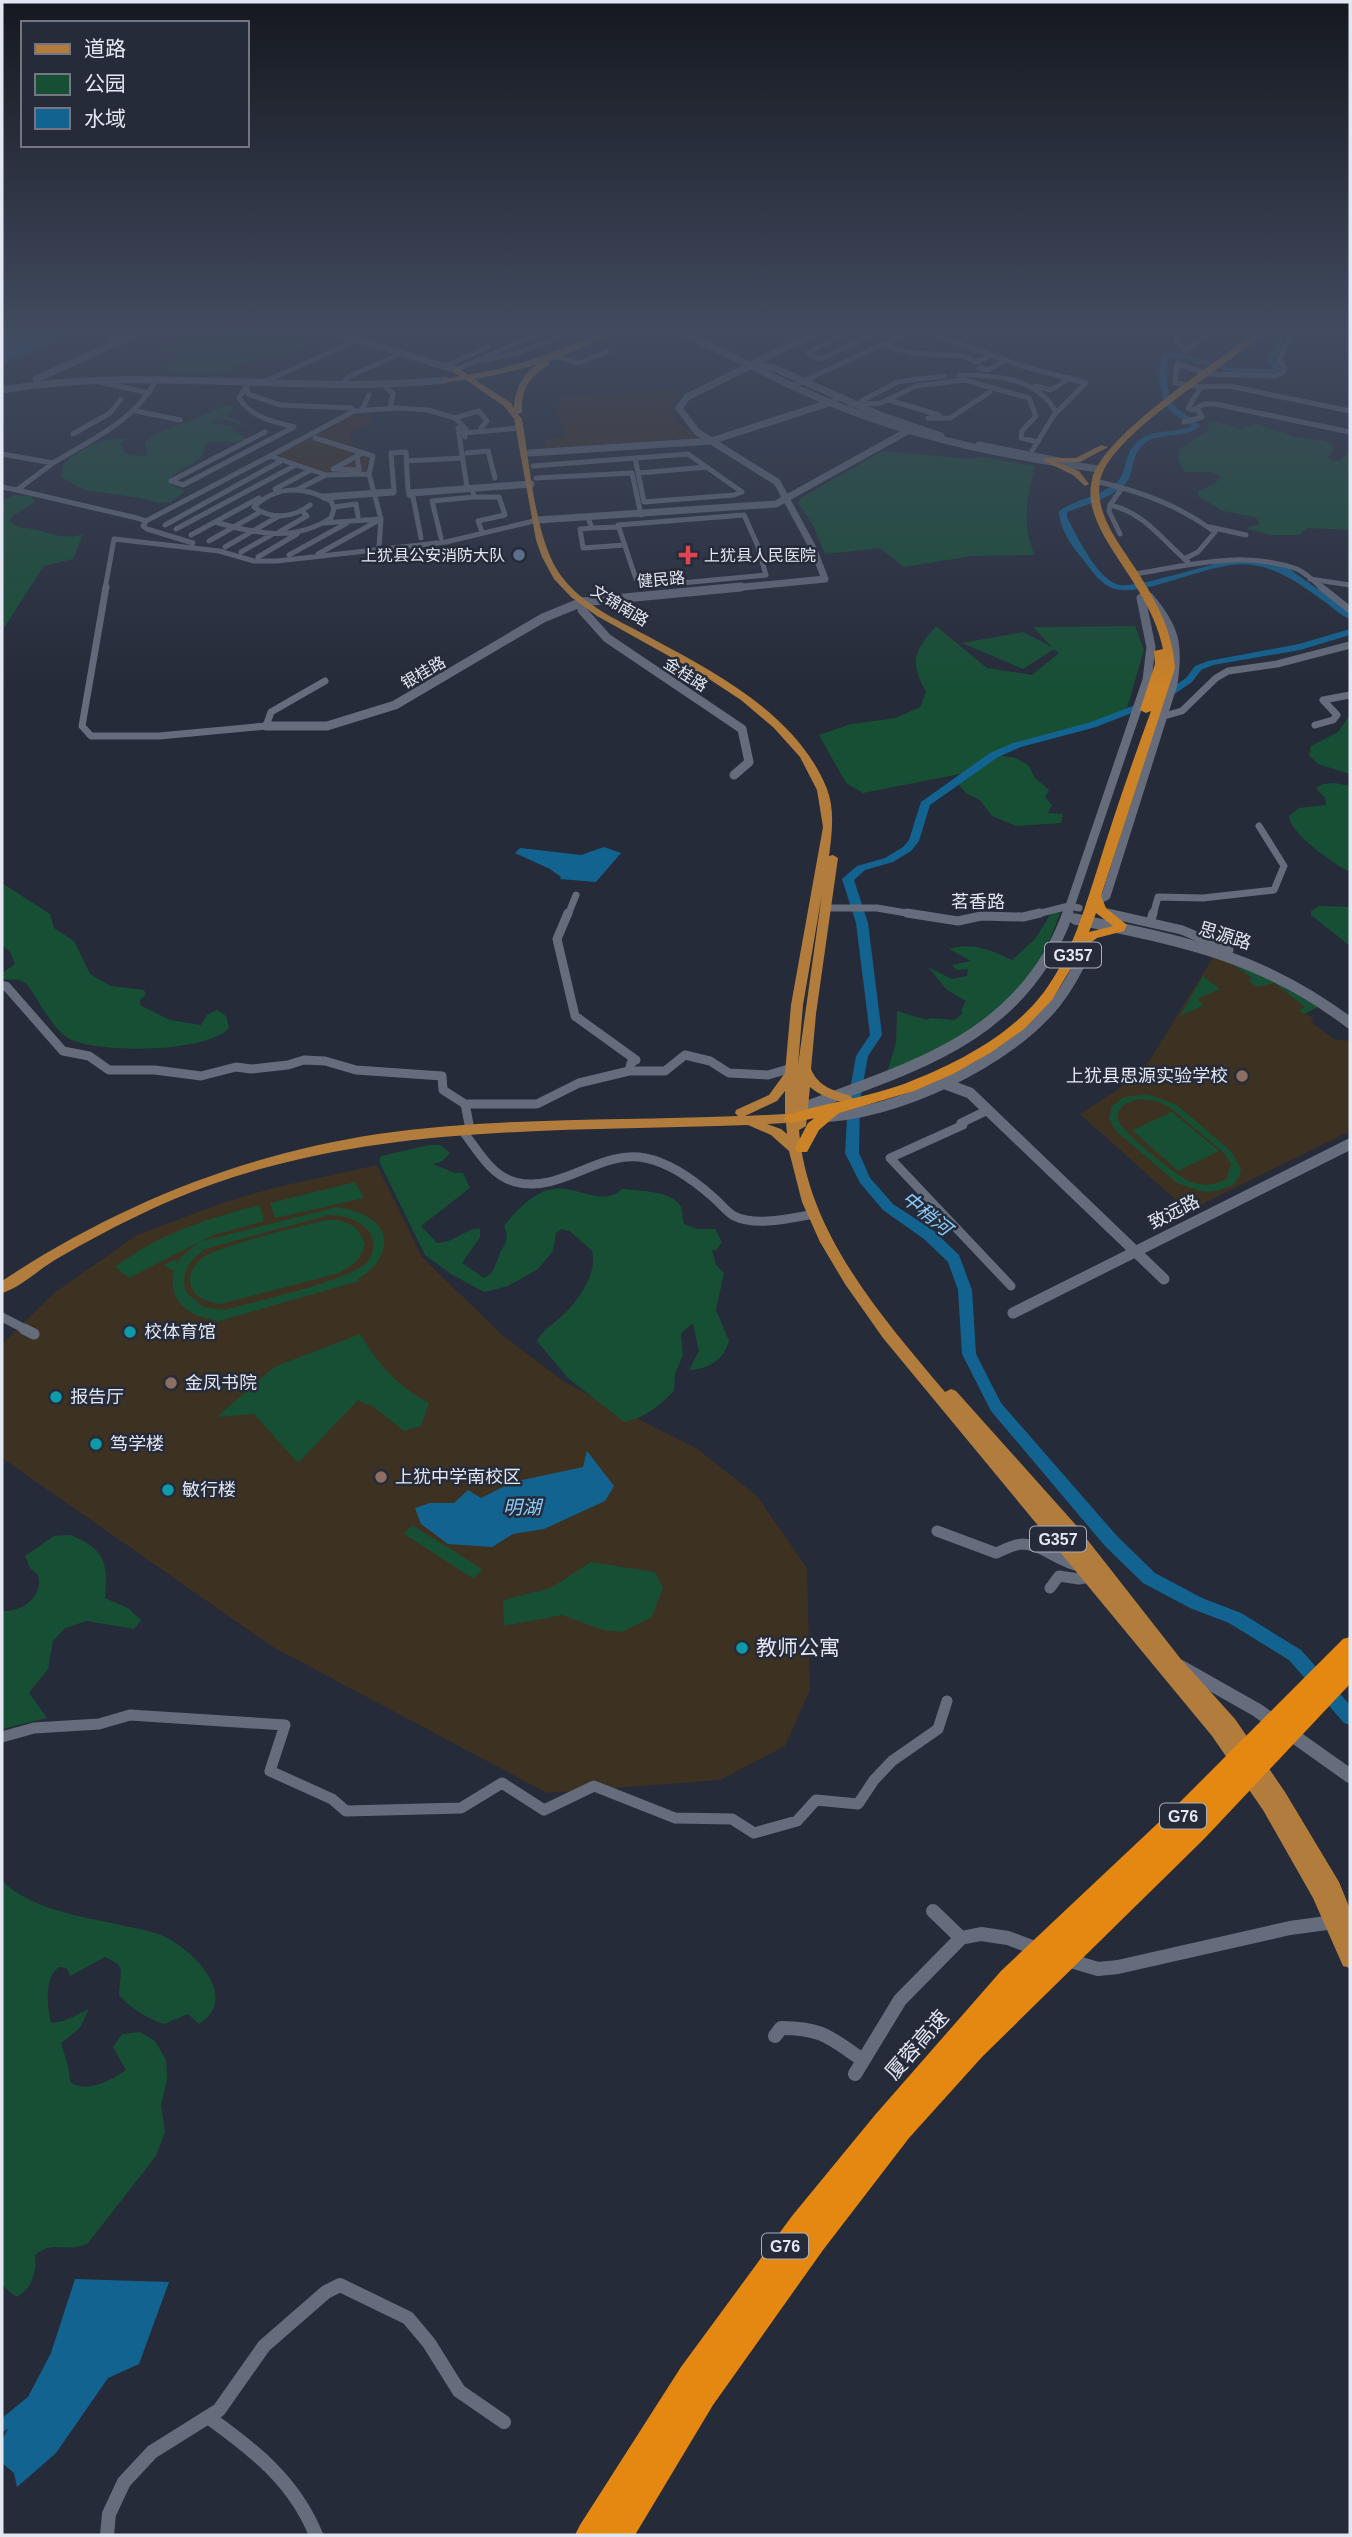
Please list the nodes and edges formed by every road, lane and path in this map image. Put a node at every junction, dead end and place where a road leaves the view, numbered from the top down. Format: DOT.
graph roads {
  1 [pos="73,450"];
  2 [pos="230,450"];
  3 [pos="249,450"];
  4 [pos="280,450"];
  5 [pos="350,450"];
  6 [pos="464,450"];
  7 [pos="525,450"];
  8 [pos="569,450"];
  9 [pos="726,450"];
  10 [pos="872,450"];
  11 [pos="986,450"];
  12 [pos="1012,450"];
  13 [pos="1032,450"];
  14 [pos="1098,450"];
  15 [pos="1102,450"];
  16 [pos="1109,450"];
  17 [pos="488,451"];
  18 [pos="530,453"];
  19 [pos="2,454"];
  20 [pos="1030,454"];
  21 [pos="270,456"];
  22 [pos="465,456"];
  23 [pos="635,457"];
  24 [pos="283,460"];
  25 [pos="406,461"];
  26 [pos="1046,461"];
  27 [pos="1062,461"];
  28 [pos="53,463"];
  29 [pos="296,465"];
  30 [pos="533,466"];
  31 [pos="707,467"];
  32 [pos="1094,468"];
  33 [pos="311,470"];
  34 [pos="639,473"];
  35 [pos="237,474"];
  36 [pos="369,474"];
  37 [pos="326,475"];
  38 [pos="495,478"];
  39 [pos="250,479"];
  40 [pos="532,481"];
  41 [pos="262,483"];
  42 [pos="1090,485"];
  43 [pos="2,487"];
  44 [pos="1122,488"];
  45 [pos="471,489"];
  46 [pos="17,490"];
  47 [pos="279,490"];
  48 [pos="298,490"];
  49 [pos="393,492"];
  50 [pos="409,492"];
  51 [pos="372,495"];
  52 [pos="326,498"];
  53 [pos="786,500"];
  54 [pos="310,505"];
  55 [pos="1110,505"];
  56 [pos="334,507"];
  57 [pos="260,512"];
  58 [pos="303,512"];
  59 [pos="279,516"];
  60 [pos="358,516"];
  61 [pos="380,519"];
  62 [pos="588,519"];
  63 [pos="643,519"];
  64 [pos="541,520"];
  65 [pos="146,521"];
  66 [pos="351,521"];
  67 [pos="215,522"];
  68 [pos="323,523"];
  69 [pos="165,525"];
  70 [pos="233,527"];
  71 [pos="1209,527"];
  72 [pos="592,528"];
  73 [pos="176,529"];
  74 [pos="619,529"];
  75 [pos="482,532"];
  76 [pos="251,533"];
  77 [pos="300,533"];
  78 [pos="275,534"];
  79 [pos="1119,534"];
  80 [pos="191,535"];
  81 [pos="1246,535"];
  82 [pos="421,538"];
  83 [pos="441,538"];
  84 [pos="209,541"];
  85 [pos="625,545"];
  86 [pos="379,547"];
  87 [pos="222,549"];
  88 [pos="241,552"];
  89 [pos="318,554"];
  90 [pos="289,555"];
  91 [pos="258,556"];
  92 [pos="1184,559"];
  93 [pos="1191,564"];
  94 [pos="1130,574"];
  95 [pos="825,579"];
  96 [pos="1310,579"];
  97 [pos="640,580"];
  98 [pos="1350,585"];
  99 [pos="644,594"];
  100 [pos="1145,597"];
  101 [pos="585,601"];
  102 [pos="1347,603"];
  103 [pos="1350,610"];
  104 [pos="1350,645"];
  105 [pos="325,681"];
  106 [pos="1165,682"];
  107 [pos="1143,693"];
  108 [pos="1350,695"];
  109 [pos="1164,716"];
  110 [pos="1142,724"];
  111 [pos="1315,724"];
  112 [pos="266,726"];
  113 [pos="734,775"];
  114 [pos="1259,826"];
  115 [pos="576,895"];
  116 [pos="827,908"];
  117 [pos="1085,910"];
  118 [pos="1151,920"];
  119 [pos="1120,927"];
  120 [pos="1077,945"];
  121 [pos="1229,950"];
  122 [pos="2,986"];
  123 [pos="1350,1017"];
  124 [pos="1350,1023"];
  125 [pos="798,1065"];
  126 [pos="629,1071"];
  127 [pos="965,1072"];
  128 [pos="942,1083"];
  129 [pos="883,1092"];
  130 [pos="970,1093"];
  131 [pos="465,1104"];
  132 [pos="836,1105"];
  133 [pos="988,1110"];
  134 [pos="795,1113"];
  135 [pos="739,1118"];
  136 [pos="466,1127"];
  137 [pos="1350,1144"];
  138 [pos="798,1148"];
  139 [pos="814,1214"];
  140 [pos="1136,1251"];
  141 [pos="2,1277"];
  142 [pos="1164,1279"];
  143 [pos="1011,1286"];
  144 [pos="2,1288"];
  145 [pos="1013,1313"];
  146 [pos="2,1317"];
  147 [pos="34,1334"];
  148 [pos="937,1531"];
  149 [pos="1085,1572"];
  150 [pos="1050,1588"];
  151 [pos="1350,1646"];
  152 [pos="1167,1663"];
  153 [pos="1350,1670"];
  154 [pos="947,1701"];
  155 [pos="2,1737"];
  156 [pos="1350,1776"];
  157 [pos="933,1911"];
  158 [pos="1334,1922"];
  159 [pos="1350,1930"];
  160 [pos="961,1938"];
  161 [pos="1350,1959"];
  162 [pos="1020,1986"];
  163 [pos="775,2036"];
  164 [pos="863,2060"];
  165 [pos="855,2074"];
  166 [pos="208,2417"];
  167 [pos="504,2421"];
  168 [pos="107,2535"];
  169 [pos="316,2535"];
  170 [pos="590,2535"];
  171 [pos="619,2535"];
  1 -- 28 [label="street"];
  2 -- 3 [label="street"];
  4 -- 21 [label="street"];
  5 -- 36 [label="street"];
  6 -- 22 [label="street"];
  7 -- 40 [label="main road, 文锦南路"];
  8 -- 18 [label="street"];
  9 -- 53 [label="street"];
  10 -- 53 [label="street"];
  11 -- 26 [label="street"];
  12 -- 20 [label="street"];
  13 -- 20 [label="street"];
  14 -- 27 [label="main road"];
  15 -- 32 [label="highway, G357"];
  16 -- 32 [label="highway, G357"];
  17 -- 22 [label="street"];
  17 -- 38 [label="street"];
  18 -- 30 [label="main road, 文锦南路"];
  19 -- 28 [label="street"];
  20 -- 27 [label="street"];
  21 -- 24 [label="street"];
  21 -- 35 [label="street"];
  22 -- 25 [label="street"];
  22 -- 45 [label="street"];
  23 -- 30 [label="street"];
  23 -- 31 [label="street"];
  23 -- 34 [label="street"];
  24 -- 29 [label="street"];
  24 -- 39 [label="street"];
  25 -- 49 [label="street"];
  25 -- 50 [label="street"];
  26 -- 27 [label="main road"];
  26 -- 32 [label="street"];
  26 -- 42 [label="main road"];
  27 -- 32 [label="street"];
  28 -- 46 [label="street"];
  29 -- 33 [label="street"];
  29 -- 41 [label="street"];
  30 -- 40 [label="main road, 文锦南路"];
  31 -- 34 [label="street"];
  31 -- 34 [label="street"];
  32 -- 42 [label="highway, G357"];
  33 -- 37 [label="street"];
  33 -- 47 [label="street"];
  35 -- 39 [label="street"];
  35 -- 65 [label="street"];
  36 -- 37 [label="street"];
  36 -- 51 [label="street"];
  37 -- 48 [label="street"];
  39 -- 41 [label="street"];
  39 -- 69 [label="street"];
  40 -- 45 [label="street"];
  40 -- 63 [label="street"];
  40 -- 64 [label="main road, 文锦南路"];
  41 -- 47 [label="street"];
  41 -- 73 [label="street"];
  42 -- 44 [label="street"];
  42 -- 94 [label="highway, G357"];
  43 -- 46 [label="street"];
  44 -- 55 [label="street"];
  44 -- 71 [label="street"];
  45 -- 50 [label="street"];
  45 -- 75 [label="street"];
  45 -- 83 [label="street"];
  46 -- 65 [label="street"];
  47 -- 48 [label="street"];
  47 -- 57 [label="street"];
  47 -- 67 [label="street"];
  48 -- 52 [label="street"];
  49 -- 50 [label="street"];
  49 -- 51 [label="street"];
  50 -- 82 [label="street"];
  51 -- 52 [label="street"];
  51 -- 61 [label="street"];
  52 -- 56 [label="street"];
  53 -- 63 [label="street"];
  53 -- 95 [label="street"];
  54 -- 58 [label="street"];
  55 -- 79 [label="street"];
  55 -- 92 [label="street"];
  56 -- 60 [label="street"];
  56 -- 68 [label="street"];
  57 -- 59 [label="street"];
  57 -- 70 [label="street"];
  58 -- 59 [label="street"];
  58 -- 78 [label="street"];
  59 -- 76 [label="street"];
  61 -- 66 [label="street"];
  61 -- 86 [label="street"];
  61 -- 89 [label="street"];
  62 -- 63 [label="street"];
  62 -- 64 [label="street"];
  62 -- 72 [label="street"];
  63 -- 74 [label="street"];
  63 -- 97 [label="street"];
  64 -- 75 [label="street"];
  64 -- 101 [label="main road, 文锦南路"];
  65 -- 87 [label="street"];
  66 -- 68 [label="street"];
  66 -- 90 [label="street"];
  67 -- 70 [label="street"];
  67 -- 80 [label="street"];
  68 -- 77 [label="street"];
  70 -- 76 [label="street"];
  70 -- 84 [label="street"];
  71 -- 81 [label="street"];
  71 -- 92 [label="street"];
  72 -- 74 [label="street"];
  72 -- 85 [label="street"];
  74 -- 85 [label="street"];
  75 -- 87 [label="street"];
  76 -- 78 [label="street"];
  76 -- 87 [label="street"];
  77 -- 78 [label="street"];
  77 -- 91 [label="street"];
  78 -- 88 [label="street"];
  85 -- 97 [label="street"];
  87 -- 112 [label="street"];
  92 -- 93 [label="street"];
  93 -- 94 [label="street"];
  93 -- 96 [label="street"];
  94 -- 100 [label="highway, G357"];
  95 -- 99 [label="street, 健民路"];
  96 -- 98 [label="street"];
  96 -- 102 [label="street"];
  97 -- 99 [label="street"];
  99 -- 101 [label="street, 健民路"];
  100 -- 106 [label="highway, G357"];
  100 -- 106 [label="street"];
  100 -- 107 [label="street"];
  101 -- 112 [label="street, 银桂路"];
  101 -- 113 [label="street, 金桂路"];
  101 -- 116 [label="main road, 文锦南路"];
  101 -- 125 [label="main road, 文锦南路"];
  102 -- 103 [label="street"];
  104 -- 109 [label="street"];
  105 -- 112 [label="street"];
  106 -- 109 [label="street"];
  106 -- 110 [label="highway, G357"];
  107 -- 110 [label="street"];
  108 -- 111 [label="street"];
  109 -- 117 [label="street"];
  110 -- 117 [label="highway, G357"];
  110 -- 117 [label="highway, G357"];
  114 -- 118 [label="street"];
  115 -- 126 [label="street"];
  116 -- 117 [label="street, 茗香路"];
  116 -- 125 [label="main road, 文锦南路"];
  117 -- 118 [label="street"];
  117 -- 119 [label="highway"];
  117 -- 119 [label="street, 思源路"];
  117 -- 120 [label="highway, G357"];
  117 -- 129 [label="highway, G357"];
  118 -- 121 [label="street"];
  119 -- 120 [label="highway"];
  119 -- 121 [label="street, 思源路"];
  119 -- 124 [label="street, 思源路"];
  120 -- 127 [label="street"];
  120 -- 129 [label="highway, G357"];
  121 -- 123 [label="street, 思源路"];
  122 -- 131 [label="street"];
  125 -- 126 [label="street"];
  125 -- 132 [label="main road"];
  125 -- 134 [label="main road, 文锦南路"];
  125 -- 135 [label="main road"];
  126 -- 131 [label="street"];
  127 -- 128 [label="street"];
  127 -- 130 [label="street"];
  128 -- 129 [label="street"];
  128 -- 130 [label="street"];
  129 -- 132 [label="highway, G357"];
  130 -- 133 [label="street"];
  131 -- 136 [label="street"];
  132 -- 134 [label="highway, G357"];
  132 -- 138 [label="highway"];
  133 -- 140 [label="street"];
  133 -- 143 [label="street"];
  134 -- 135 [label="main road"];
  134 -- 138 [label="main road, G357"];
  135 -- 136 [label="main road"];
  135 -- 138 [label="main road"];
  136 -- 139 [label="street"];
  136 -- 141 [label="main road"];
  136 -- 144 [label="main road"];
  137 -- 140 [label="street, 致远路"];
  138 -- 139 [label="main road, G357"];
  138 -- 152 [label="main road, G357"];
  139 -- 149 [label="main road, G357"];
  140 -- 142 [label="street"];
  140 -- 145 [label="street, 致远路"];
  146 -- 147 [label="street"];
  148 -- 149 [label="street"];
  149 -- 150 [label="street"];
  149 -- 152 [label="main road, G357"];
  151 -- 162 [label="highway, 厦蓉高速 / G76"];
  152 -- 156 [label="street"];
  152 -- 158 [label="main road, G357"];
  152 -- 159 [label="main road, G357"];
  153 -- 162 [label="highway, 厦蓉高速 / G76"];
  154 -- 155 [label="street"];
  157 -- 160 [label="street"];
  158 -- 160 [label="street"];
  158 -- 161 [label="main road, G357"];
  160 -- 164 [label="street"];
  162 -- 170 [label="highway, 厦蓉高速 / G76"];
  162 -- 171 [label="highway, 厦蓉高速 / G76"];
  163 -- 164 [label="street"];
  164 -- 165 [label="street"];
  166 -- 167 [label="street"];
  166 -- 168 [label="street"];
  166 -- 169 [label="street"];
}
